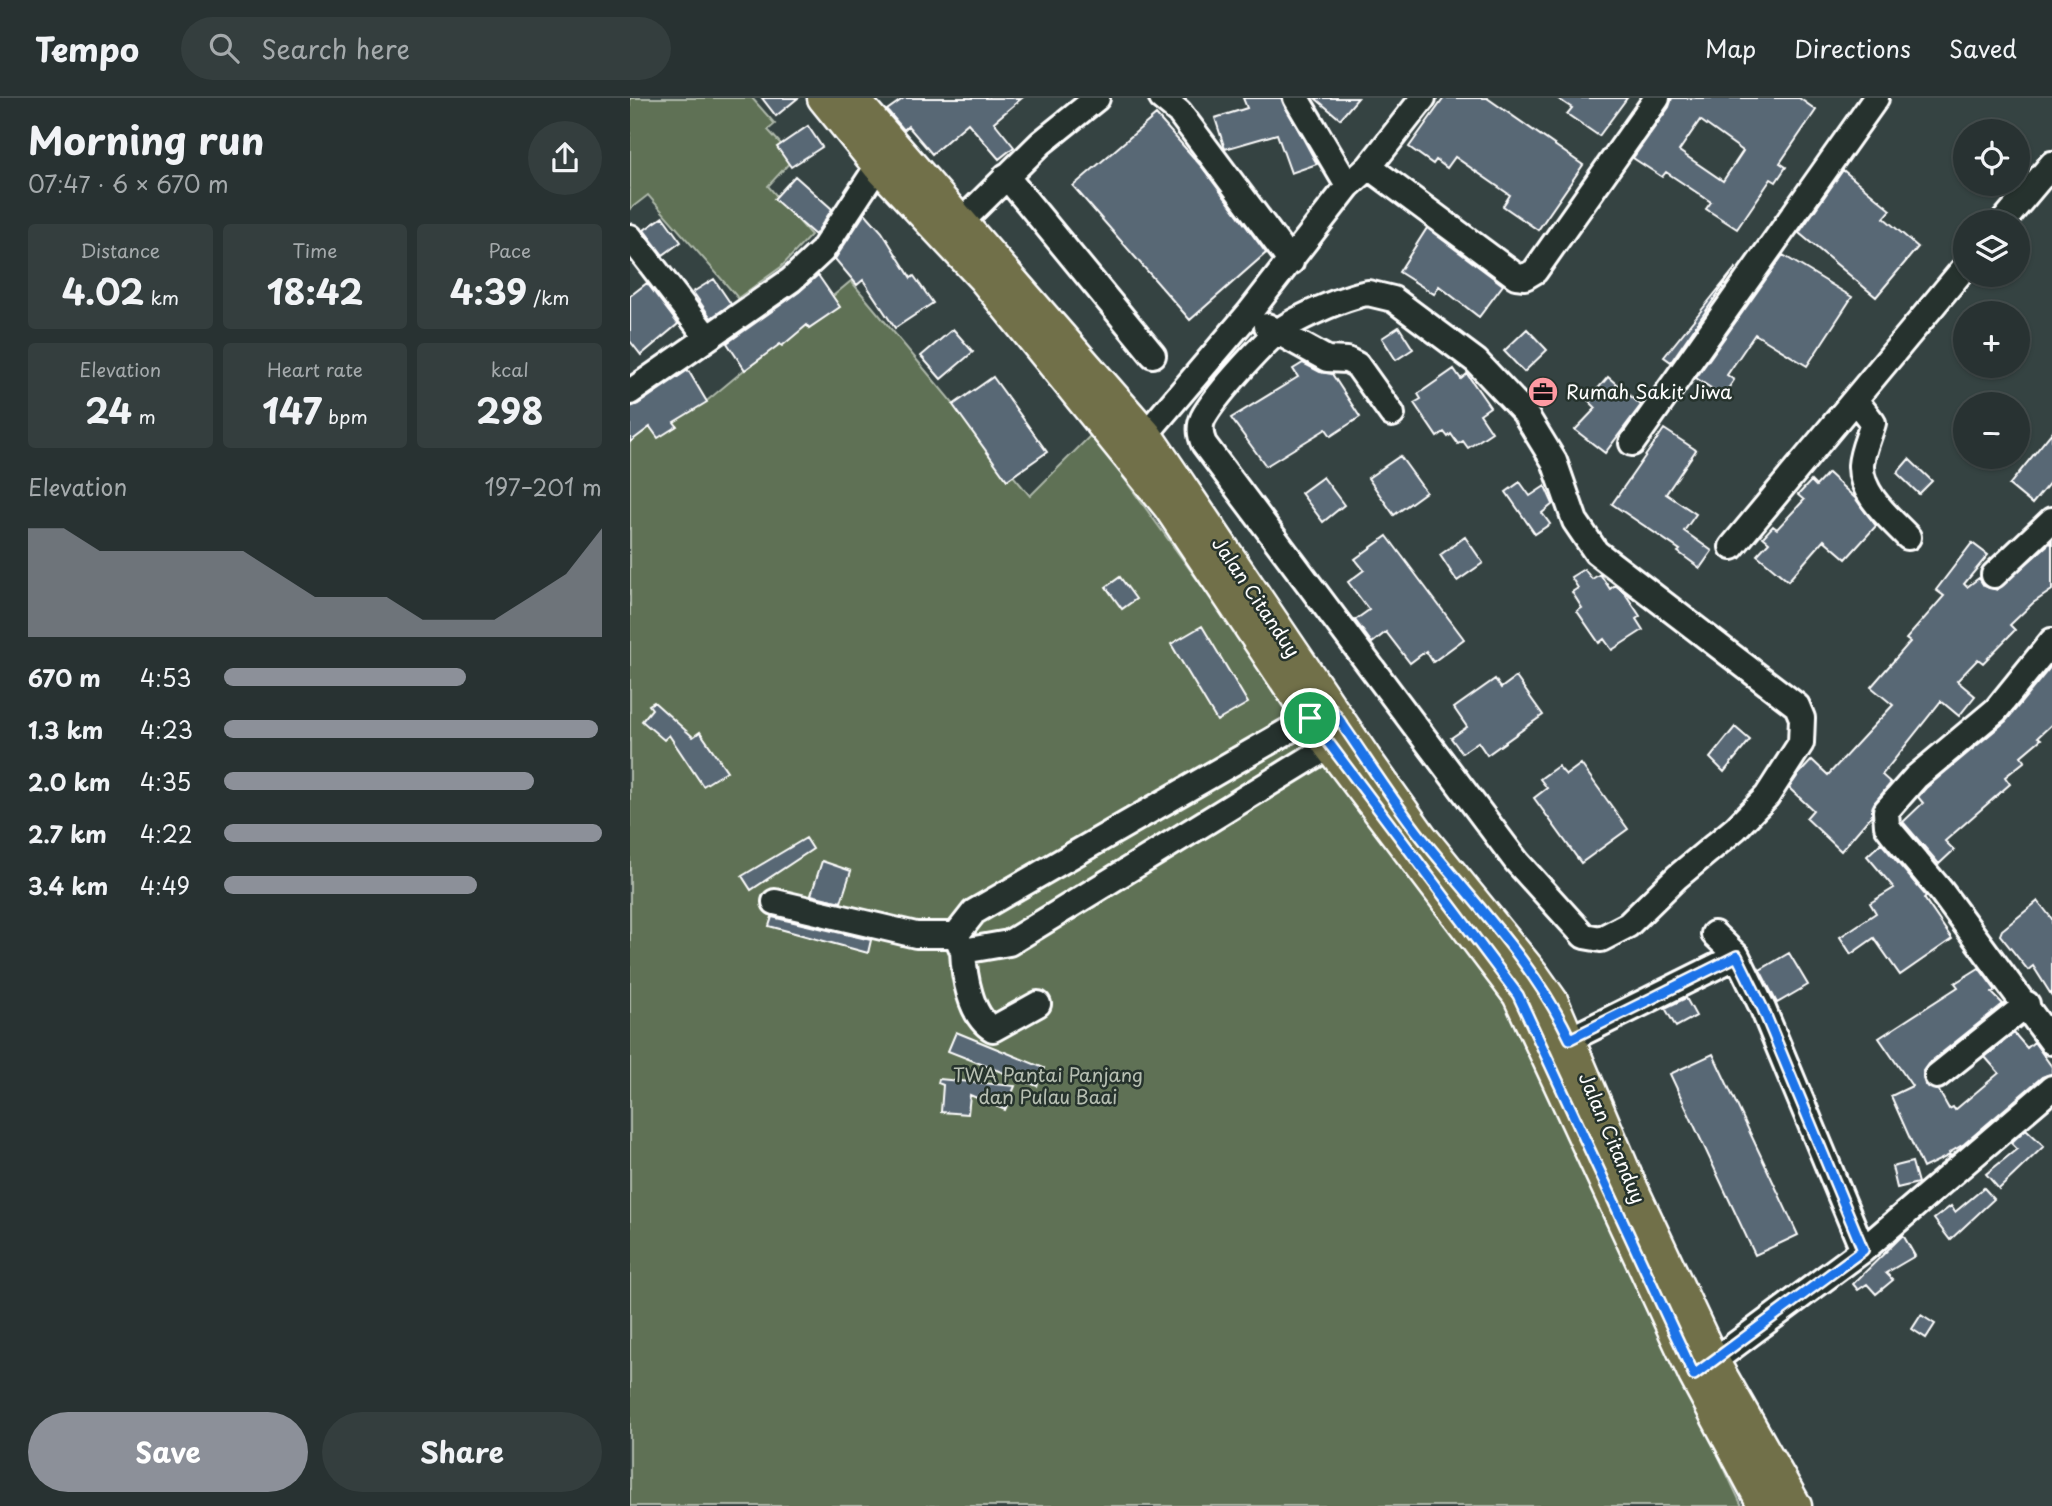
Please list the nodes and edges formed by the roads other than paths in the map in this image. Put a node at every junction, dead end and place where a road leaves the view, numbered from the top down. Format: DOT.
graph roads {
  1 [pos="823,98"];
  2 [pos="853,98"];
  3 [pos="1097,98"];
  4 [pos="1162,98"];
  5 [pos="1296,98"];
  6 [pos="1423,98"];
  7 [pos="1657,98"];
  8 [pos="1876,98"];
  9 [pos="2052,164"];
  10 [pos="878,166"];
  11 [pos="1369,167"];
  12 [pos="1006,176"];
  13 [pos="1348,186"];
  14 [pos="2013,210"];
  15 [pos="961,222"];
  16 [pos="630,237"];
  17 [pos="1291,262"];
  18 [pos="1953,282"];
  19 [pos="1250,312"];
  20 [pos="1276,333"];
  21 [pos="707,337"];
  22 [pos="1153,355"];
  23 [pos="630,392"];
  24 [pos="1855,400"];
  25 [pos="1392,414"];
  26 [pos="1146,434"];
  27 [pos="1632,443"];
  28 [pos="2052,520"];
  29 [pos="1908,537"];
  30 [pos="1732,547"];
  31 [pos="1994,575"];
  32 [pos="2052,641"];
  33 [pos="1320,713"];
  34 [pos="1339,740"];
  35 [pos="775,902"];
  36 [pos="1714,934"];
  37 [pos="960,943"];
  38 [pos="1737,956"];
  39 [pos="1038,1004"];
  40 [pos="2027,1004"];
  41 [pos="1570,1039"];
  42 [pos="2052,1042"];
  43 [pos="1937,1076"];
  44 [pos="2052,1088"];
  45 [pos="1863,1250"];
  46 [pos="1704,1369"];
  47 [pos="1765,1506"];
  48 [pos="1796,1506"];
  1 -- 10 [label="main road, Jalan Citanduy"];
  2 -- 15 [label="main road, Jalan Citanduy"];
  3 -- 12 [label="street"];
  4 -- 17 [label="street"];
  5 -- 13 [label="street"];
  6 -- 11 [label="street"];
  7 -- 11 [label="street"];
  8 -- 27 [label="street"];
  9 -- 14 [label="street"];
  10 -- 21 [label="street"];
  10 -- 33 [label="main road, Jalan Citanduy"];
  11 -- 13 [label="street"];
  12 -- 15 [label="street"];
  12 -- 22 [label="street"];
  13 -- 17 [label="street"];
  15 -- 26 [label="main road, Jalan Citanduy"];
  16 -- 21 [label="street"];
  17 -- 19 [label="street"];
  18 -- 24 [label="street"];
  19 -- 20 [label="street"];
  19 -- 26 [label="street"];
  20 -- 20 [label="street"];
  20 -- 25 [label="street"];
  21 -- 23 [label="street"];
  24 -- 29 [label="street"];
  24 -- 30 [label="street"];
  26 -- 33 [label="main road, Jalan Citanduy"];
  28 -- 31 [label="street"];
  32 -- 40 [label="street"];
  33 -- 34 [label="main road, Jalan Citanduy"];
  33 -- 37 [label="street"];
  34 -- 37 [label="street"];
  34 -- 41 [label="main road, Jalan Citanduy"];
  34 -- 46 [label="main road, Jalan Citanduy"];
  35 -- 37 [label="street"];
  36 -- 38 [label="street"];
  37 -- 39 [label="street"];
  38 -- 41 [label="street"];
  38 -- 45 [label="street"];
  40 -- 42 [label="street"];
  40 -- 43 [label="street"];
  41 -- 46 [label="main road, Jalan Citanduy"];
  44 -- 45 [label="street"];
  45 -- 46 [label="street"];
  46 -- 47 [label="main road, Jalan Citanduy"];
  46 -- 48 [label="main road, Jalan Citanduy"];
}
